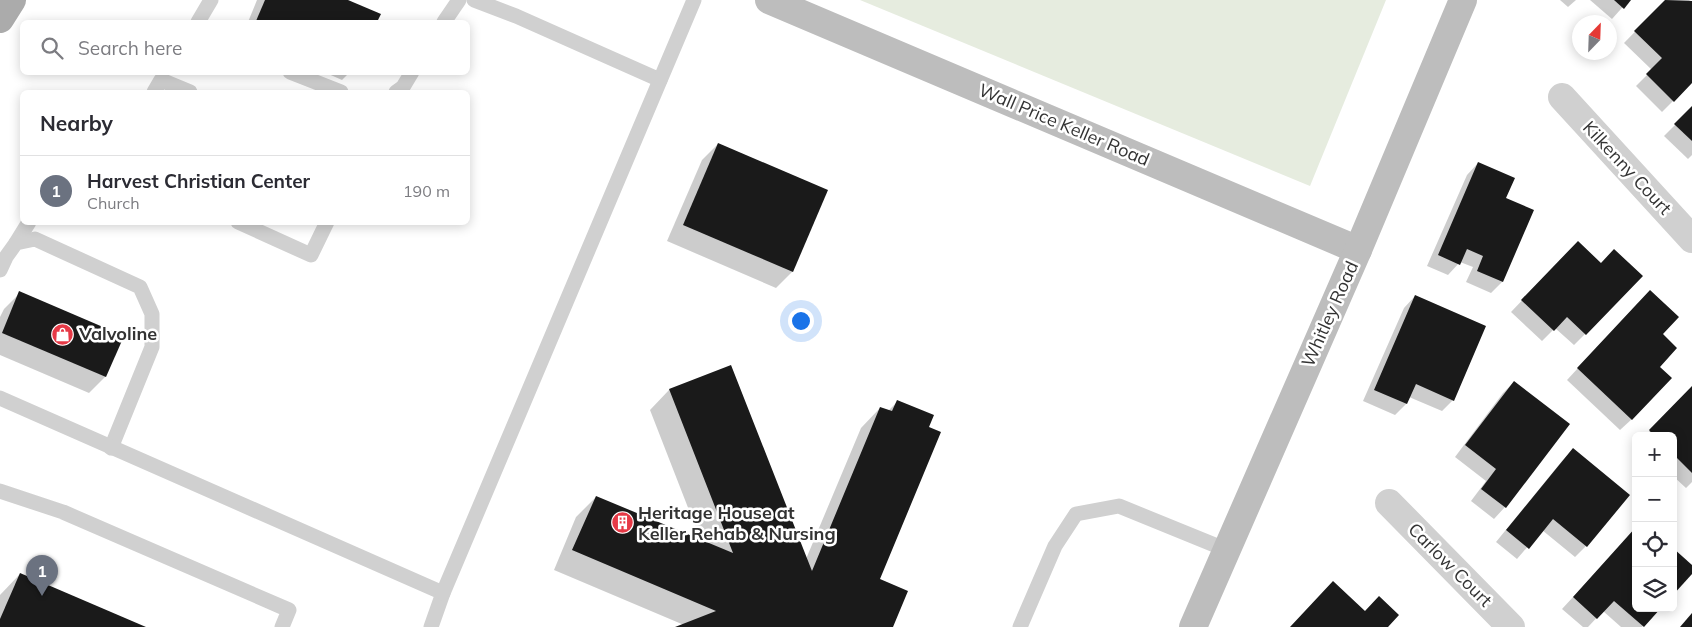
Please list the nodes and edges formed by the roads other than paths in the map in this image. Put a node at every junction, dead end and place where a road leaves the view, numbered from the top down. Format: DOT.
graph roads {
  1 [pos="211,0"];
  2 [pos="459,0"];
  3 [pos="474,0"];
  4 [pos="694,0"];
  5 [pos="769,0"];
  6 [pos="1463,0"];
  7 [pos="199,20"];
  8 [pos="445,20"];
  9 [pos="298,75"];
  10 [pos="410,75"];
  11 [pos="660,80"];
  12 [pos="160,82"];
  13 [pos="184,90"];
  14 [pos="336,90"];
  15 [pos="399,90"];
  16 [pos="1562,97"];
  17 [pos="27,225"];
  18 [pos="245,225"];
  19 [pos="326,225"];
  20 [pos="1692,239"];
  21 [pos="16,243"];
  22 [pos="1358,250"];
  23 [pos="0,270"];
  24 [pos="0,398"];
  25 [pos="111,448"];
  26 [pos="0,491"];
  27 [pos="1388,503"];
  28 [pos="1227,550"];
  29 [pos="443,593"];
  30 [pos="282,627"];
  31 [pos="431,627"];
  32 [pos="1020,627"];
  33 [pos="1193,627"];
  34 [pos="1512,627"];
  1 -- 7 [label="lane"];
  2 -- 8 [label="lane"];
  3 -- 11 [label="lane"];
  4 -- 11 [label="lane"];
  5 -- 22 [label="street, Wall Price Keller Road"];
  6 -- 22 [label="street, Whitley Road"];
  9 -- 14 [label="lane"];
  10 -- 15 [label="lane"];
  11 -- 29 [label="lane"];
  12 -- 13 [label="lane"];
  16 -- 20 [label="street, Kilkenny Court"];
  17 -- 21 [label="lane"];
  18 -- 19 [label="lane"];
  21 -- 23 [label="lane"];
  21 -- 25 [label="lane"];
  22 -- 28 [label="street, Whitley Road"];
  24 -- 25 [label="lane"];
  25 -- 29 [label="lane"];
  26 -- 30 [label="lane"];
  27 -- 34 [label="street, Carlow Court"];
  28 -- 32 [label="lane"];
  28 -- 33 [label="street, Whitley Road"];
  29 -- 31 [label="lane"];
}
